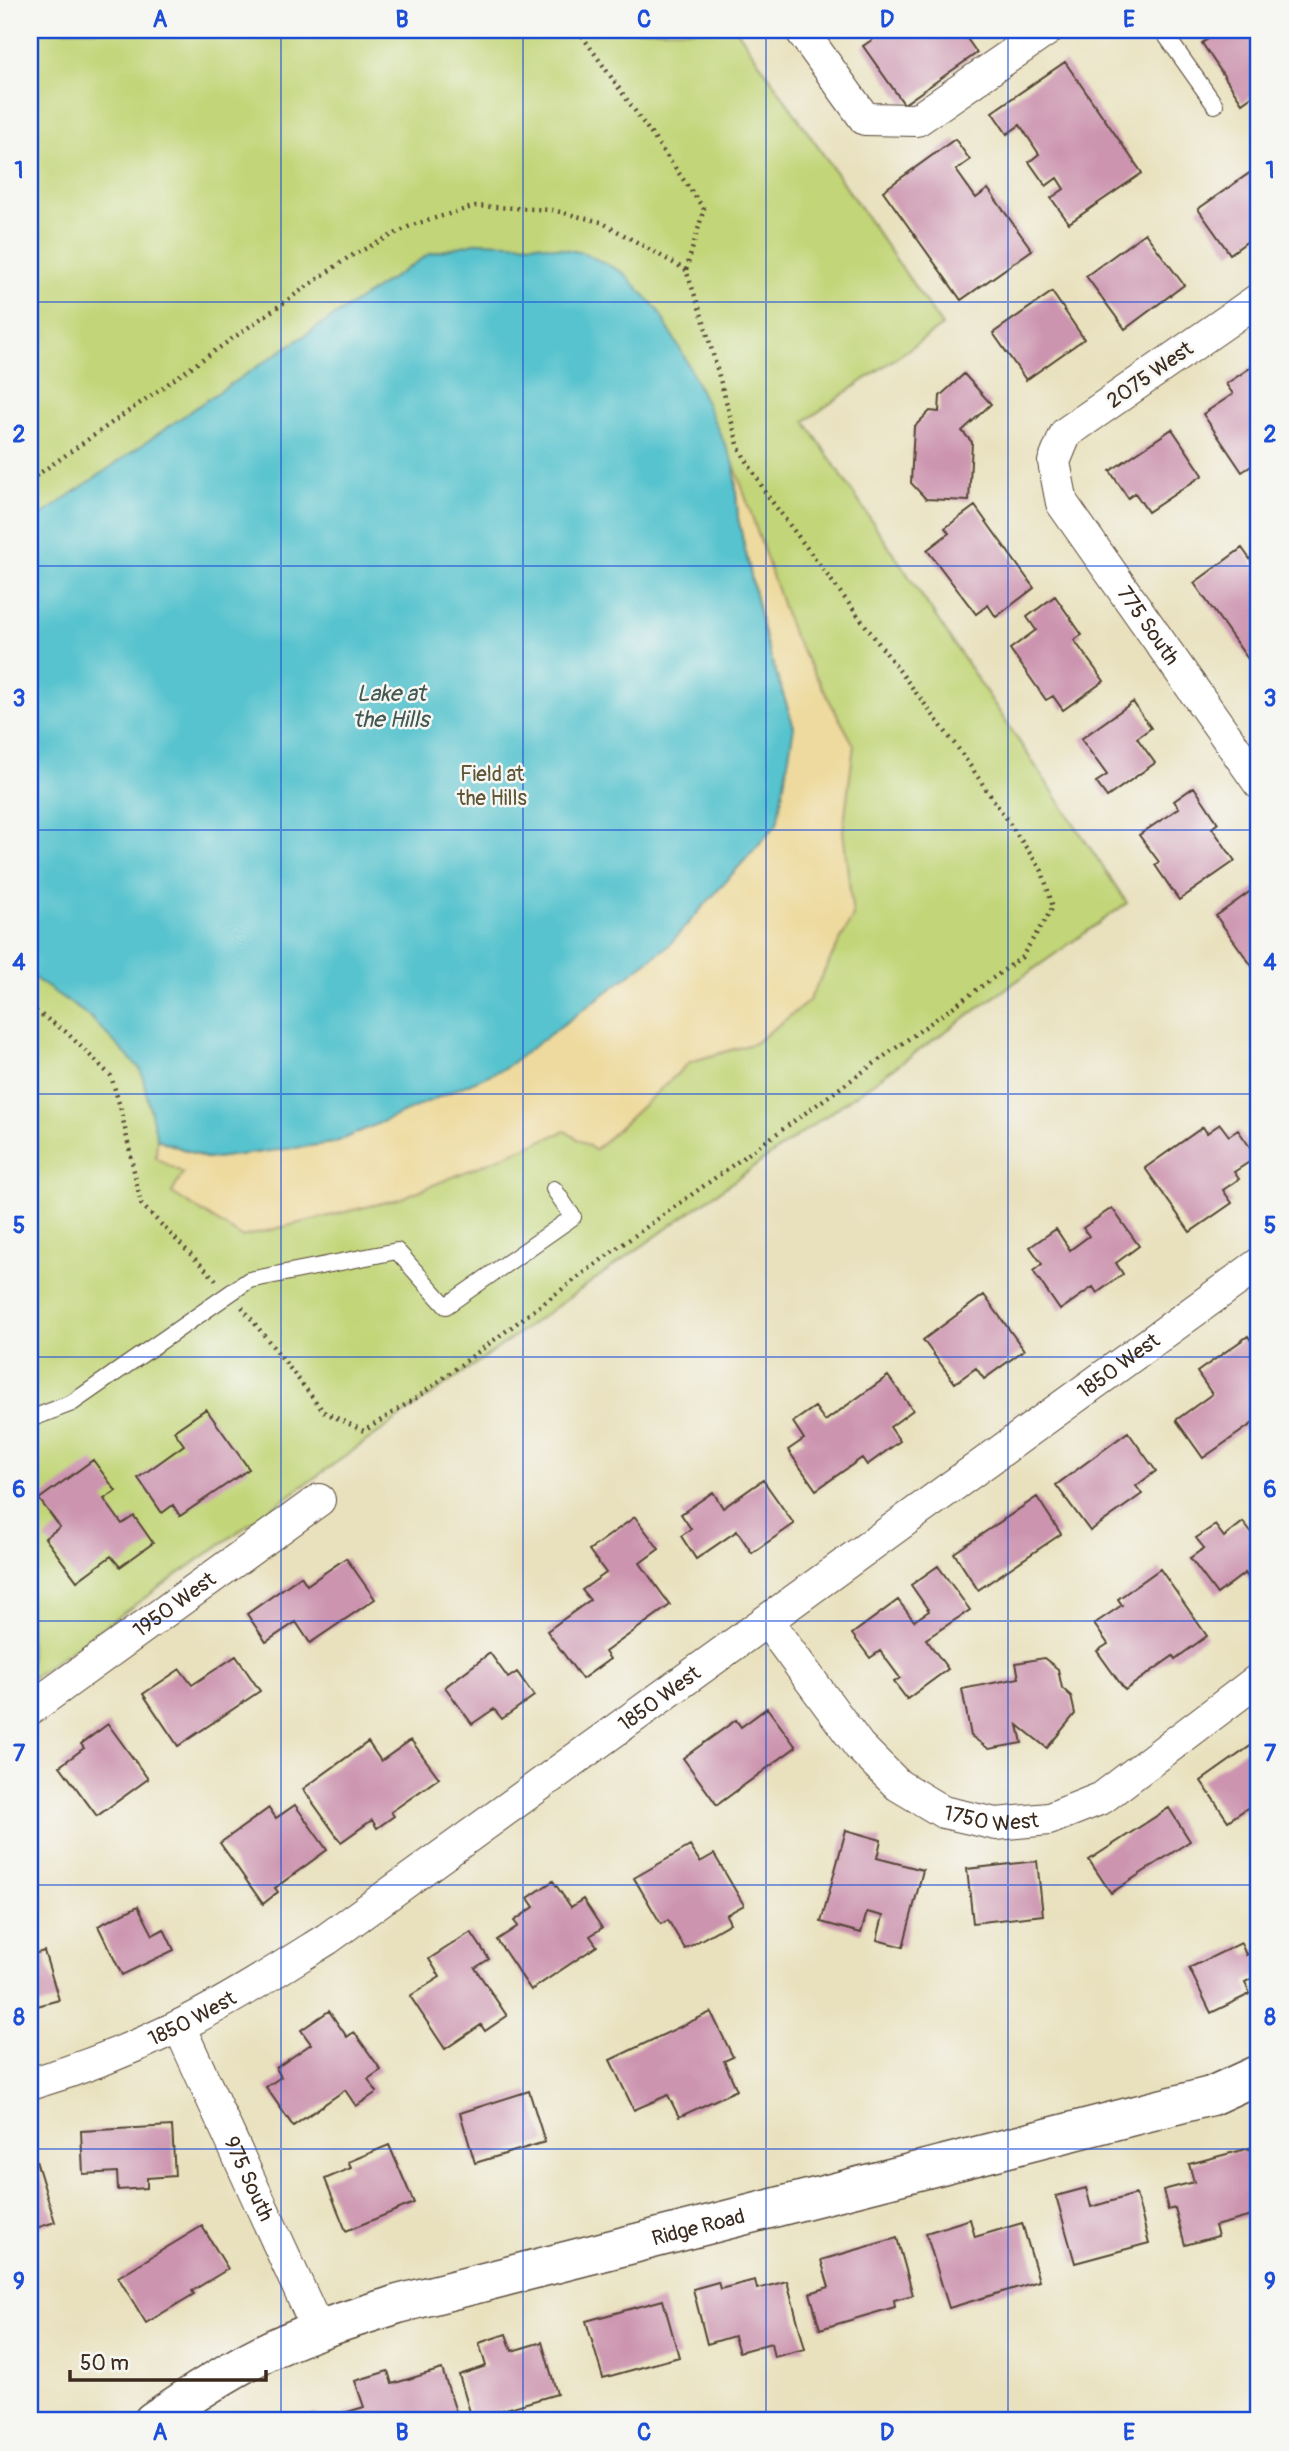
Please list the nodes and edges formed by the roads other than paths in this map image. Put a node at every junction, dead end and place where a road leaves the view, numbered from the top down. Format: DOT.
graph roads {
  1 [pos="801,30"];
  2 [pos="1047,30"];
  3 [pos="1162,30"];
  4 [pos="1215,106"];
  5 [pos="1259,299"];
  6 [pos="1055,462"];
  7 [pos="1250,746"];
  8 [pos="1259,783"];
  9 [pos="554,1189"];
  10 [pos="1259,1264"];
  11 [pos="30,1419"];
  12 [pos="319,1500"];
  13 [pos="767,1620"];
  14 [pos="1259,1679"];
  15 [pos="30,1709"];
  16 [pos="179,2026"];
  17 [pos="1259,2074"];
  18 [pos="30,2084"];
  19 [pos="317,2330"];
  20 [pos="153,2421"];
  1 -- 2 [label="street"];
  3 -- 4 [label="lane"];
  5 -- 6 [label="street, 2075 West"];
  6 -- 7 [label="street, 775 South"];
  7 -- 8 [label="street, 775 South"];
  9 -- 11 [label="lane"];
  10 -- 13 [label="street, 1850 West"];
  12 -- 15 [label="street, 1950 West"];
  13 -- 14 [label="street, 1750 West"];
  13 -- 16 [label="street, 1850 West"];
  16 -- 18 [label="street, 1850 West"];
  16 -- 19 [label="street, 975 South"];
  17 -- 19 [label="street, Ridge Road"];
  19 -- 20 [label="street, Ridge Road"];
}
